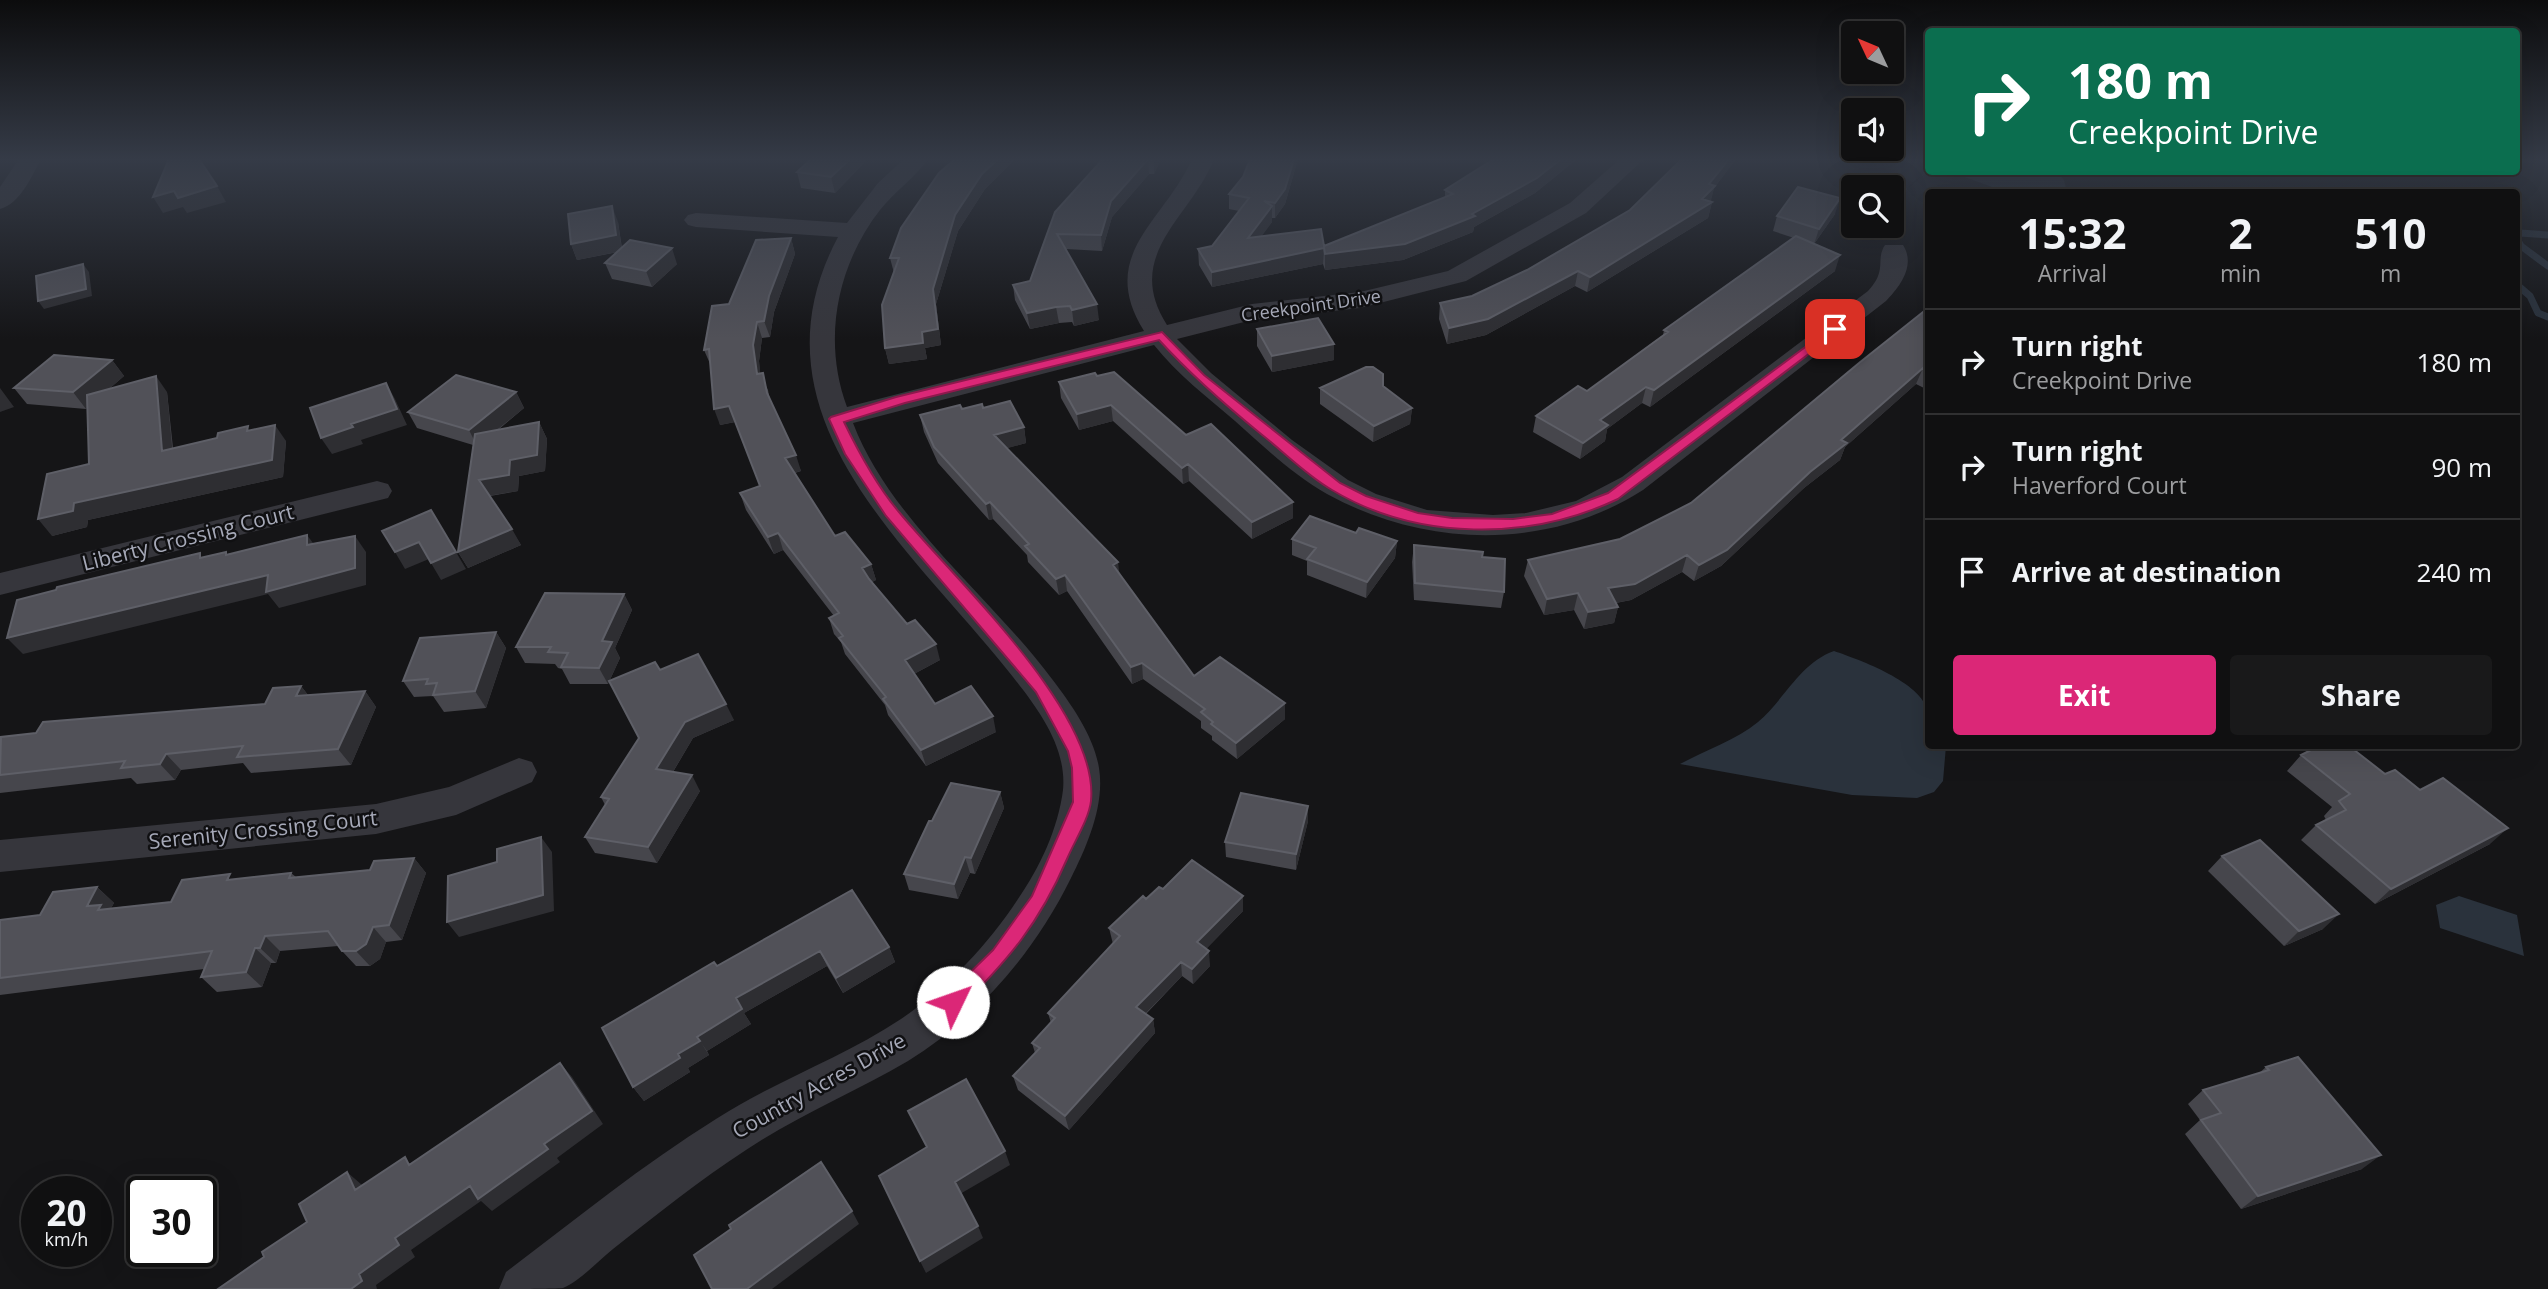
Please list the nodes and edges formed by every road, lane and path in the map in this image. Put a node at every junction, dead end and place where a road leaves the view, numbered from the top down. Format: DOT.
graph roads {
  1 [pos="862,219"];
  2 [pos="1164,219"];
  3 [pos="1558,219"];
  4 [pos="696,220"];
  5 [pos="852,231"];
  6 [pos="1894,250"];
  7 [pos="1162,336"];
  8 [pos="836,419"];
  9 [pos="377,492"];
  10 [pos="0,584"];
  11 [pos="519,772"];
  12 [pos="0,856"];
  13 [pos="523,1289"];
  1 -- 5 [label="street, Country Acres Drive"];
  2 -- 7 [label="street"];
  3 -- 7 [label="street, Creekpoint Drive"];
  4 -- 5 [label="street"];
  5 -- 8 [label="street, Country Acres Drive"];
  6 -- 7 [label="street"];
  7 -- 8 [label="street, Creekpoint Drive"];
  8 -- 13 [label="street, Country Acres Drive"];
  9 -- 10 [label="street, Liberty Crossing Court"];
  11 -- 12 [label="street, Serenity Crossing Court"];
}
